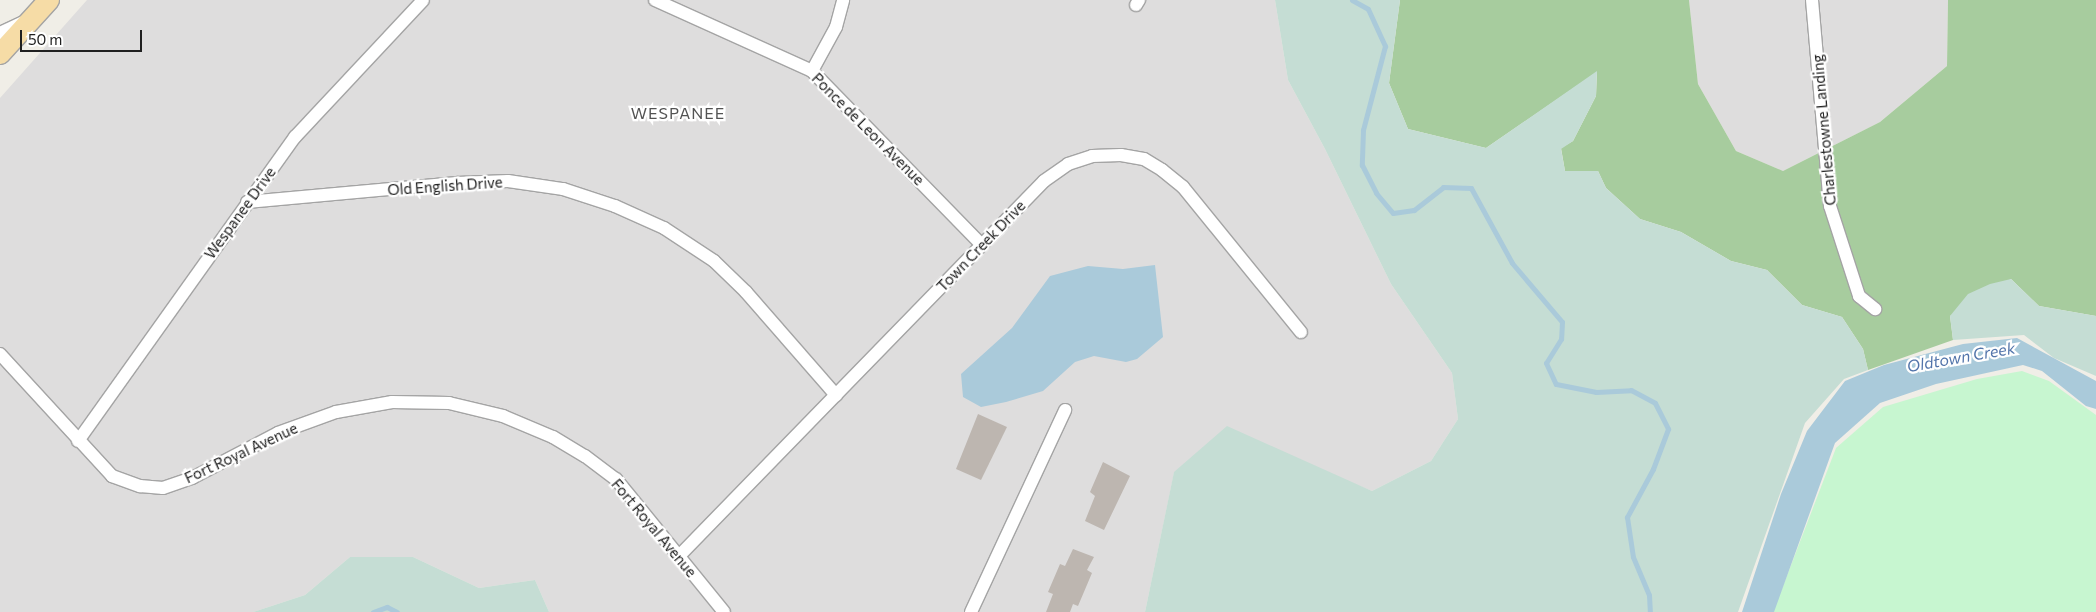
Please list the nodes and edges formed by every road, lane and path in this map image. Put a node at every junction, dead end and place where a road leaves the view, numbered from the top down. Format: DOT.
graph roads {
  1 [pos="49,0"];
  2 [pos="423,0"];
  3 [pos="655,0"];
  4 [pos="842,0"];
  5 [pos="1812,0"];
  6 [pos="29,20"];
  7 [pos="0,33"];
  8 [pos="0,54"];
  9 [pos="812,70"];
  10 [pos="247,202"];
  11 [pos="982,245"];
  12 [pos="1875,309"];
  13 [pos="1301,332"];
  14 [pos="0,354"];
  15 [pos="836,395"];
  16 [pos="1065,410"];
  17 [pos="78,441"];
  18 [pos="679,556"];
  19 [pos="724,612"];
  20 [pos="971,612"];
  1 -- 6 [label="main road"];
  2 -- 10 [label="street, Wespanee Drive"];
  3 -- 9 [label="street, Ponce de Leon Avenue"];
  4 -- 9 [label="street"];
  5 -- 12 [label="street, Charlestowne Landing"];
  6 -- 7 [label="street"];
  6 -- 8 [label="main road"];
  9 -- 11 [label="street, Ponce de Leon Avenue"];
  10 -- 15 [label="street, Old English Drive"];
  10 -- 17 [label="street, Wespanee Drive"];
  11 -- 13 [label="street, Town Creek Drive"];
  11 -- 15 [label="street, Town Creek Drive"];
  14 -- 17 [label="street, Fort Royal Avenue"];
  15 -- 18 [label="street, Town Creek Drive"];
  16 -- 20 [label="street"];
  17 -- 18 [label="street, Fort Royal Avenue"];
  18 -- 19 [label="street, Fort Royal Avenue"];
}
